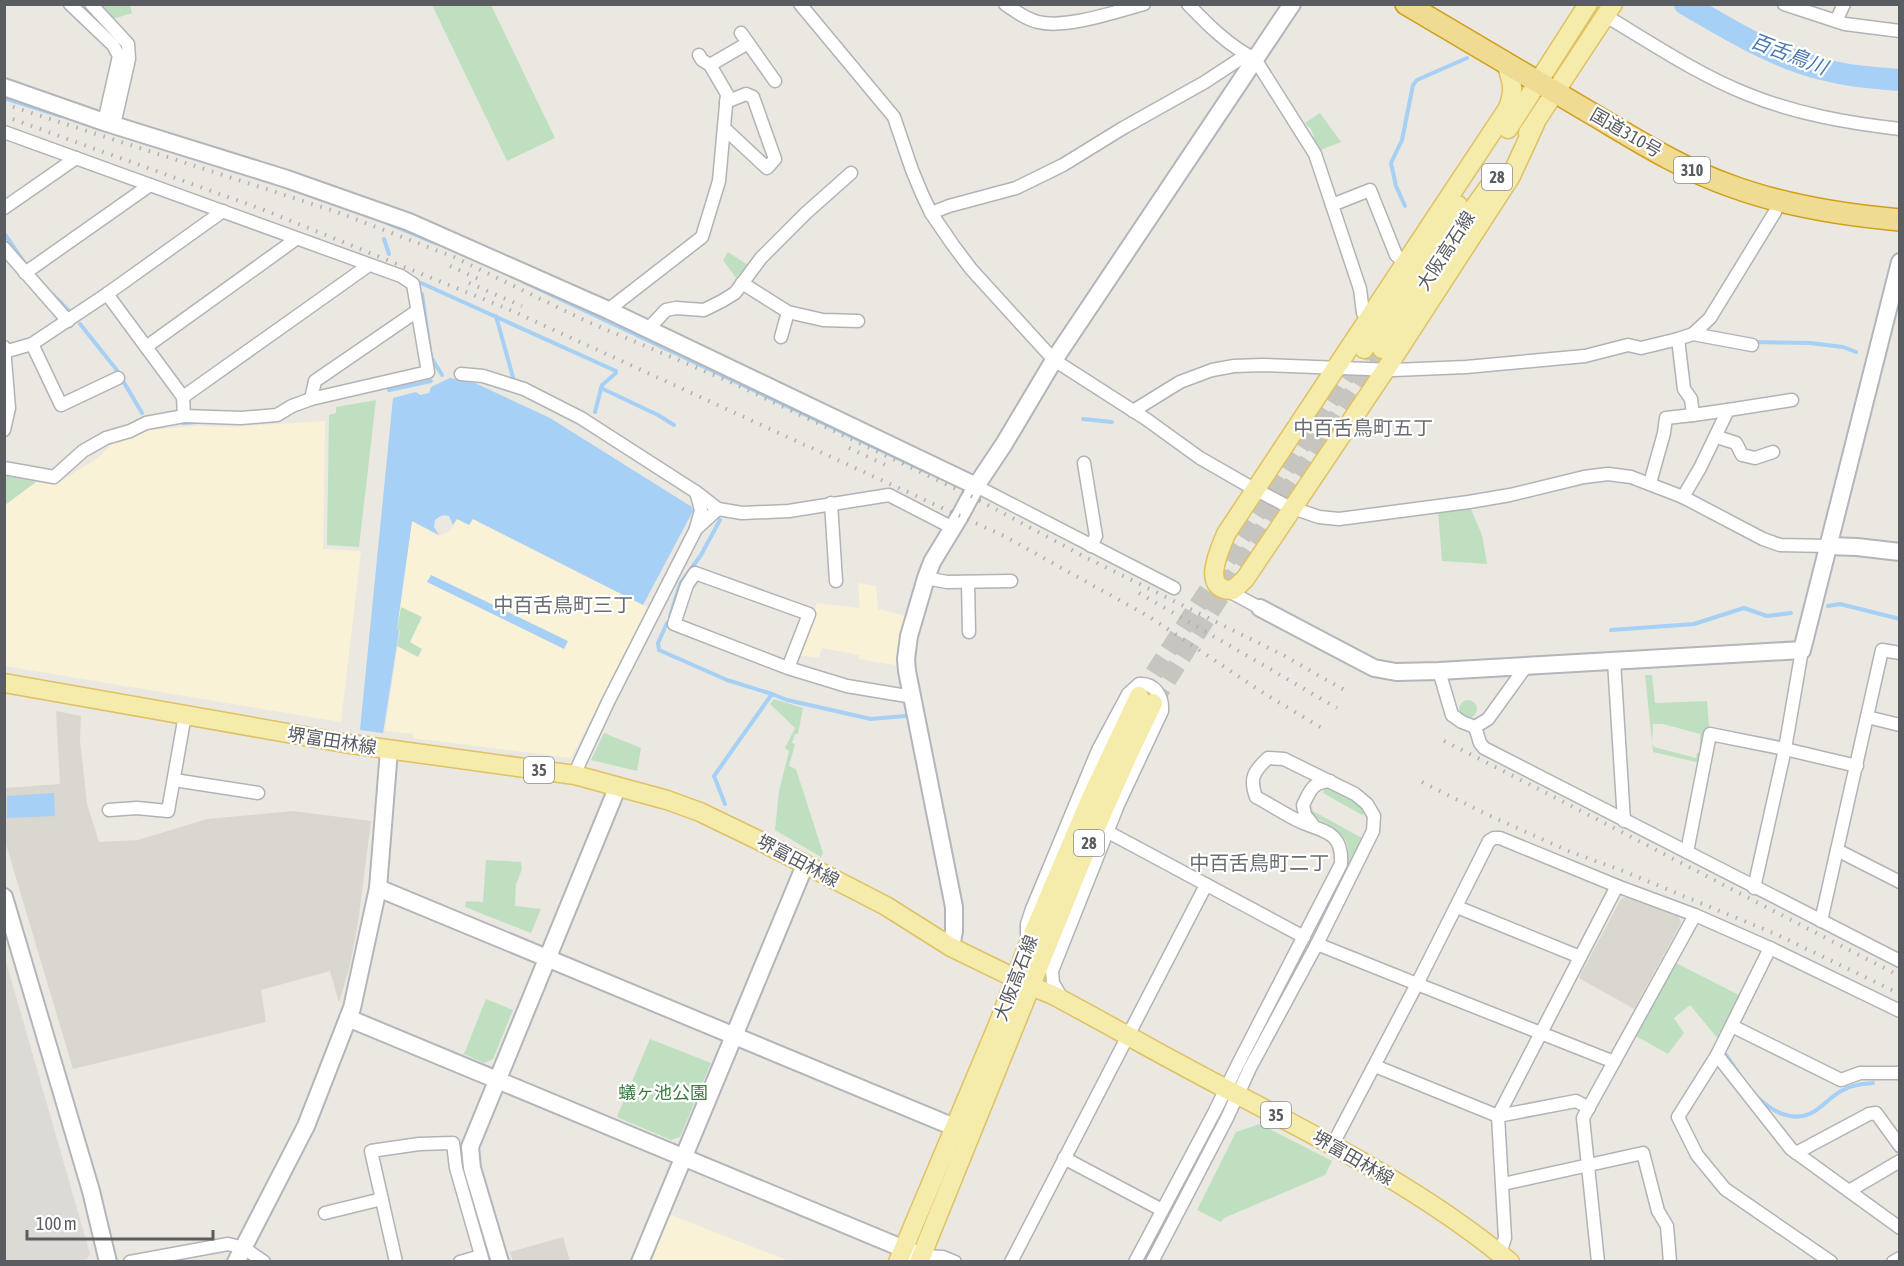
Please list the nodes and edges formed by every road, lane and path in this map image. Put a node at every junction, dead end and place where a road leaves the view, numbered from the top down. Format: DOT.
graph roads {
  1 [pos="70,4"];
  2 [pos="91,4"];
  3 [pos="800,4"];
  4 [pos="1005,4"];
  5 [pos="1144,4"];
  6 [pos="1188,4"];
  7 [pos="1292,4"];
  8 [pos="1406,4"];
  9 [pos="1784,4"];
  10 [pos="1844,4"];
  11 [pos="1587,5"];
  12 [pos="1609,10"];
  13 [pos="1836,21"];
  14 [pos="1899,31"];
  15 [pos="699,55"];
  16 [pos="1251,57"];
  17 [pos="1506,63"];
  18 [pos="710,65"];
  19 [pos="775,81"];
  20 [pos="4,87"];
  21 [pos="1548,88"];
  22 [pos="726,102"];
  23 [pos="109,123"];
  24 [pos="1535,124"];
  25 [pos="724,128"];
  26 [pos="1899,129"];
  27 [pos="4,132"];
  28 [pos="76,158"];
  29 [pos="851,174"];
  30 [pos="150,184"];
  31 [pos="1777,200"];
  32 [pos="1332,205"];
  33 [pos="4,208"];
  34 [pos="222,211"];
  35 [pos="932,213"];
  36 [pos="1899,220"];
  37 [pos="296,239"];
  38 [pos="4,248"];
  39 [pos="1899,262"];
  40 [pos="1405,263"];
  41 [pos="369,265"];
  42 [pos="25,273"];
  43 [pos="742,283"];
  44 [pos="107,294"];
  45 [pos="608,310"];
  46 [pos="417,311"];
  47 [pos="788,312"];
  48 [pos="1368,320"];
  49 [pos="68,321"];
  50 [pos="858,321"];
  51 [pos="648,330"];
  52 [pos="1693,334"];
  53 [pos="781,337"];
  54 [pos="1678,339"];
  55 [pos="32,344"];
  56 [pos="1752,345"];
  57 [pos="146,347"];
  58 [pos="5,351"];
  59 [pos="1054,360"];
  60 [pos="1335,368"];
  61 [pos="1386,369"];
  62 [pos="461,374"];
  63 [pos="118,378"];
  64 [pos="183,397"];
  65 [pos="311,399"];
  66 [pos="1792,400"];
  67 [pos="1728,410"];
  68 [pos="1133,411"];
  69 [pos="1693,415"];
  70 [pos="184,416"];
  71 [pos="6,417"];
  72 [pos="4,430"];
  73 [pos="1717,437"];
  74 [pos="1773,452"];
  75 [pos="1084,463"];
  76 [pos="4,468"];
  77 [pos="1650,483"];
  78 [pos="976,486"];
  79 [pos="1255,489"];
  80 [pos="696,492"];
  81 [pos="1683,497"];
  82 [pos="831,503"];
  83 [pos="1293,508"];
  84 [pos="718,509"];
  85 [pos="953,528"];
  86 [pos="696,529"];
  87 [pos="1091,546"];
  88 [pos="1827,546"];
  89 [pos="1899,552"];
  90 [pos="1249,572"];
  91 [pos="926,578"];
  92 [pos="836,581"];
  93 [pos="1011,581"];
  94 [pos="968,582"];
  95 [pos="1221,587"];
  96 [pos="1174,588"];
  97 [pos="1260,609"];
  98 [pos="969,632"];
  99 [pos="1802,650"];
  100 [pos="1899,653"];
  101 [pos="1614,661"];
  102 [pos="1527,665"];
  103 [pos="788,668"];
  104 [pos="1439,671"];
  105 [pos="4,683"];
  106 [pos="913,697"];
  107 [pos="185,715"];
  108 [pos="1867,717"];
  109 [pos="1899,725"];
  110 [pos="1475,727"];
  111 [pos="1785,749"];
  112 [pos="389,750"];
  113 [pos="1857,766"];
  114 [pos="575,775"];
  115 [pos="174,780"];
  116 [pos="1330,781"];
  117 [pos="618,786"];
  118 [pos="258,793"];
  119 [pos="109,810"];
  120 [pos="1624,821"];
  121 [pos="1312,825"];
  122 [pos="1108,832"];
  123 [pos="1838,850"];
  124 [pos="1687,852"];
  125 [pos="806,865"];
  126 [pos="1899,882"];
  127 [pos="1206,885"];
  128 [pos="1617,886"];
  129 [pos="378,888"];
  130 [pos="1754,888"];
  131 [pos="4,897"];
  132 [pos="1457,907"];
  133 [pos="1695,915"];
  134 [pos="1821,921"];
  135 [pos="1304,937"];
  136 [pos="1317,944"];
  137 [pos="951,947"];
  138 [pos="1027,948"];
  139 [pos="1770,948"];
  140 [pos="1580,957"];
  141 [pos="548,958"];
  142 [pos="1899,961"];
  143 [pos="1023,982"];
  144 [pos="1417,984"];
  145 [pos="1064,1001"];
  146 [pos="1899,1011"];
  147 [pos="348,1018"];
  148 [pos="1732,1026"];
  149 [pos="1540,1033"];
  150 [pos="1128,1035"];
  151 [pos="734,1036"];
  152 [pos="1717,1055"];
  153 [pos="1614,1062"];
  154 [pos="1375,1066"];
  155 [pos="1899,1073"];
  156 [pos="497,1080"];
  157 [pos="1232,1092"];
  158 [pos="1588,1108"];
  159 [pos="1498,1116"];
  160 [pos="954,1127"];
  161 [pos="1333,1144"];
  162 [pos="1899,1146"];
  163 [pos="1797,1153"];
  164 [pos="684,1157"];
  165 [pos="1064,1158"];
  166 [pos="1899,1161"];
  167 [pos="1588,1165"];
  168 [pos="1503,1184"];
  169 [pos="1849,1191"];
  170 [pos="382,1199"];
  171 [pos="1162,1210"];
  172 [pos="325,1214"];
  173 [pos="1899,1228"];
  174 [pos="240,1255"];
  175 [pos="901,1255"];
  176 [pos="1899,1258"];
  177 [pos="482,1259"];
  178 [pos="1502,1259"];
  179 [pos="923,1260"];
  180 [pos="108,1262"];
  181 [pos="130,1262"];
  182 [pos="264,1262"];
  183 [pos="396,1262"];
  184 [pos="460,1262"];
  185 [pos="500,1262"];
  186 [pos="640,1262"];
  187 [pos="955,1262"];
  188 [pos="1011,1262"];
  189 [pos="1135,1262"];
  190 [pos="1152,1262"];
  191 [pos="1598,1262"];
  192 [pos="1670,1262"];
  193 [pos="1832,1262"];
  194 [pos="1893,1262"];
  1 -- 23 [label="street"];
  2 -- 23 [label="street"];
  3 -- 35 [label="street"];
  4 -- 5 [label="street"];
  6 -- 16 [label="street"];
  7 -- 16 [label="street"];
  8 -- 17 [label="highway, 国道310号 / 310"];
  9 -- 13 [label="street"];
  10 -- 13 [label="street"];
  11 -- 21 [label="main road, 大阪高石線 / 28"];
  12 -- 21 [label="main road, 大阪高石線 / 28"];
  12 -- 26 [label="street"];
  13 -- 14 [label="street"];
  15 -- 18 [label="street"];
  16 -- 32 [label="street"];
  16 -- 35 [label="street"];
  16 -- 59 [label="street"];
  17 -- 21 [label="highway, 国道310号 / 310"];
  17 -- 40 [label="main road"];
  18 -- 19 [label="street"];
  18 -- 22 [label="street"];
  20 -- 23 [label="street"];
  21 -- 24 [label="main road, 大阪高石線 / 28"];
  21 -- 24 [label="main road, 大阪高石線 / 28"];
  21 -- 31 [label="highway, 国道310号 / 310"];
  22 -- 25 [label="street"];
  22 -- 25 [label="street"];
  23 -- 45 [label="street"];
  24 -- 61 [label="main road"];
  25 -- 45 [label="street"];
  27 -- 28 [label="street"];
  28 -- 30 [label="street"];
  28 -- 33 [label="street"];
  29 -- 43 [label="street"];
  30 -- 34 [label="street"];
  30 -- 42 [label="street"];
  31 -- 36 [label="highway, 国道310号 / 310"];
  31 -- 52 [label="street"];
  32 -- 40 [label="street"];
  32 -- 48 [label="street"];
  34 -- 37 [label="street"];
  34 -- 44 [label="street"];
  35 -- 59 [label="street"];
  37 -- 41 [label="street"];
  37 -- 57 [label="street"];
  38 -- 42 [label="street"];
  39 -- 88 [label="street"];
  40 -- 48 [label="main road"];
  41 -- 46 [label="street"];
  41 -- 64 [label="street"];
  42 -- 49 [label="street"];
  43 -- 47 [label="street"];
  43 -- 51 [label="street"];
  44 -- 49 [label="street"];
  44 -- 57 [label="street"];
  45 -- 51 [label="street"];
  46 -- 65 [label="street"];
  46 -- 65 [label="street"];
  47 -- 50 [label="street"];
  47 -- 53 [label="street"];
  48 -- 60 [label="main road"];
  49 -- 55 [label="street"];
  51 -- 78 [label="street"];
  52 -- 54 [label="street"];
  52 -- 56 [label="street"];
  54 -- 61 [label="street"];
  54 -- 69 [label="street"];
  55 -- 58 [label="street"];
  55 -- 63 [label="street"];
  57 -- 64 [label="street"];
  58 -- 71 [label="street"];
  59 -- 68 [label="street"];
  59 -- 78 [label="street"];
  60 -- 61 [label="street"];
  60 -- 68 [label="street"];
  60 -- 79 [label="main road"];
  61 -- 83 [label="main road"];
  62 -- 80 [label="street"];
  64 -- 70 [label="street"];
  65 -- 70 [label="street"];
  66 -- 67 [label="street"];
  67 -- 69 [label="street"];
  67 -- 73 [label="street"];
  68 -- 79 [label="street"];
  69 -- 77 [label="street"];
  70 -- 76 [label="street"];
  71 -- 72 [label="street"];
  73 -- 74 [label="street"];
  73 -- 81 [label="street"];
  75 -- 87 [label="street"];
  77 -- 81 [label="street"];
  77 -- 83 [label="street"];
  78 -- 85 [label="street"];
  78 -- 87 [label="street"];
  79 -- 83 [label="street"];
  79 -- 95 [label="main road"];
  80 -- 84 [label="street"];
  80 -- 86 [label="street"];
  81 -- 88 [label="street"];
  82 -- 84 [label="street"];
  82 -- 85 [label="street"];
  82 -- 92 [label="street"];
  83 -- 90 [label="main road"];
  84 -- 86 [label="street"];
  85 -- 91 [label="street"];
  86 -- 114 [label="street"];
  87 -- 96 [label="street"];
  88 -- 89 [label="street"];
  88 -- 99 [label="street"];
  90 -- 95 [label="main road"];
  90 -- 97 [label="street"];
  91 -- 94 [label="street"];
  91 -- 106 [label="street"];
  93 -- 94 [label="street"];
  94 -- 98 [label="street"];
  95 -- 97 [label="street"];
  97 -- 104 [label="street"];
  99 -- 101 [label="street"];
  99 -- 111 [label="street"];
  100 -- 108 [label="street"];
  101 -- 102 [label="street"];
  101 -- 120 [label="street"];
  102 -- 104 [label="street"];
  102 -- 110 [label="street"];
  103 -- 103 [label="street"];
  103 -- 106 [label="street"];
  104 -- 110 [label="street"];
  105 -- 107 [label="main road, 堺富田林線 / 35"];
  106 -- 137 [label="street"];
  107 -- 112 [label="main road, 堺富田林線 / 35"];
  107 -- 115 [label="street"];
  108 -- 109 [label="street"];
  108 -- 113 [label="street"];
  110 -- 120 [label="street"];
  111 -- 113 [label="street"];
  111 -- 124 [label="street"];
  111 -- 130 [label="street"];
  112 -- 114 [label="main road, 堺富田林線 / 35"];
  112 -- 129 [label="street"];
  113 -- 123 [label="street"];
  114 -- 117 [label="main road, 堺富田林線 / 35"];
  115 -- 118 [label="street"];
  115 -- 119 [label="street"];
  116 -- 121 [label="street"];
  116 -- 121 [label="street"];
  116 -- 136 [label="street"];
  117 -- 125 [label="main road, 堺富田林線 / 35"];
  117 -- 141 [label="street"];
  120 -- 124 [label="street"];
  121 -- 135 [label="street"];
  122 -- 127 [label="street"];
  122 -- 138 [label="street"];
  122 -- 145 [label="street"];
  123 -- 126 [label="street"];
  123 -- 134 [label="street"];
  124 -- 130 [label="street"];
  125 -- 137 [label="main road, 堺富田林線 / 35"];
  125 -- 151 [label="street"];
  127 -- 135 [label="street"];
  127 -- 150 [label="street"];
  128 -- 132 [label="street"];
  128 -- 133 [label="street"];
  128 -- 140 [label="street"];
  129 -- 141 [label="street"];
  129 -- 147 [label="street"];
  130 -- 134 [label="street"];
  131 -- 180 [label="street"];
  132 -- 140 [label="street"];
  132 -- 144 [label="street"];
  133 -- 139 [label="street"];
  133 -- 153 [label="street"];
  134 -- 142 [label="street"];
  135 -- 157 [label="street"];
  136 -- 144 [label="street"];
  136 -- 157 [label="street"];
  137 -- 143 [label="main road, 堺富田林線 / 35"];
  138 -- 143 [label="main road, 大阪高石線 / 28"];
  138 -- 143 [label="main road, 大阪高石線 / 28"];
  139 -- 146 [label="street"];
  139 -- 148 [label="street"];
  140 -- 149 [label="street"];
  141 -- 151 [label="street"];
  141 -- 156 [label="street"];
  143 -- 145 [label="main road, 堺富田林線 / 35"];
  143 -- 160 [label="main road, 大阪高石線 / 28"];
  143 -- 179 [label="main road, 大阪高石線 / 28"];
  144 -- 149 [label="street"];
  144 -- 154 [label="street"];
  145 -- 150 [label="main road, 堺富田林線 / 35"];
  147 -- 156 [label="street"];
  147 -- 174 [label="street"];
  148 -- 152 [label="street"];
  148 -- 155 [label="street"];
  149 -- 153 [label="street"];
  149 -- 159 [label="street"];
  150 -- 157 [label="main road, 堺富田林線 / 35"];
  150 -- 165 [label="street"];
  151 -- 160 [label="street"];
  151 -- 164 [label="street"];
  152 -- 163 [label="street"];
  152 -- 193 [label="street"];
  153 -- 158 [label="street"];
  154 -- 159 [label="street"];
  154 -- 161 [label="street"];
  156 -- 164 [label="street"];
  156 -- 185 [label="street"];
  157 -- 161 [label="main road, 堺富田林線 / 35"];
  157 -- 171 [label="street"];
  157 -- 190 [label="street"];
  158 -- 159 [label="street"];
  158 -- 167 [label="street"];
  159 -- 168 [label="street"];
  160 -- 175 [label="main road, 大阪高石線 / 28"];
  161 -- 178 [label="main road, 堺富田林線 / 35"];
  162 -- 163 [label="street"];
  163 -- 169 [label="street"];
  164 -- 175 [label="street"];
  164 -- 186 [label="street"];
  165 -- 171 [label="street"];
  165 -- 188 [label="street"];
  166 -- 169 [label="street"];
  167 -- 168 [label="street"];
  167 -- 191 [label="street"];
  167 -- 192 [label="street"];
  168 -- 178 [label="street"];
  169 -- 173 [label="street"];
  170 -- 172 [label="street"];
  170 -- 177 [label="street"];
  170 -- 183 [label="street"];
  171 -- 189 [label="street"];
  174 -- 181 [label="street"];
  174 -- 182 [label="street"];
  175 -- 179 [label="street"];
  176 -- 194 [label="street"];
  177 -- 184 [label="street"];
  179 -- 187 [label="street"];
}
